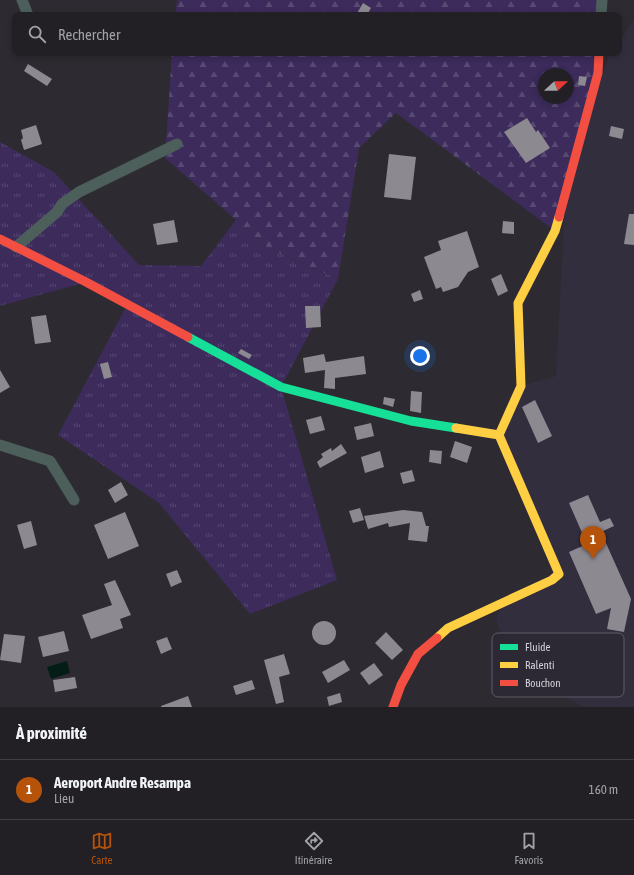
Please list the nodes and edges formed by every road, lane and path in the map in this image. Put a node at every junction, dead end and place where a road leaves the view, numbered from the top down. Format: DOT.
graph roads {
  1 [pos="22,0"];
  2 [pos="602,0"];
  3 [pos="27,12"];
  4 [pos="601,12"];
  5 [pos="599,56"];
  6 [pos="176,144"];
  7 [pos="0,240"];
  8 [pos="16,248"];
  9 [pos="499,435"];
  10 [pos="0,445"];
  11 [pos="74,500"];
  12 [pos="393,707"];
  1 -- 3 [label="street"];
  2 -- 4 [label="street"];
  5 -- 9 [label="street"];
  6 -- 8 [label="street"];
  7 -- 8 [label="street"];
  8 -- 9 [label="street"];
  9 -- 12 [label="street"];
  10 -- 11 [label="street"];
}
